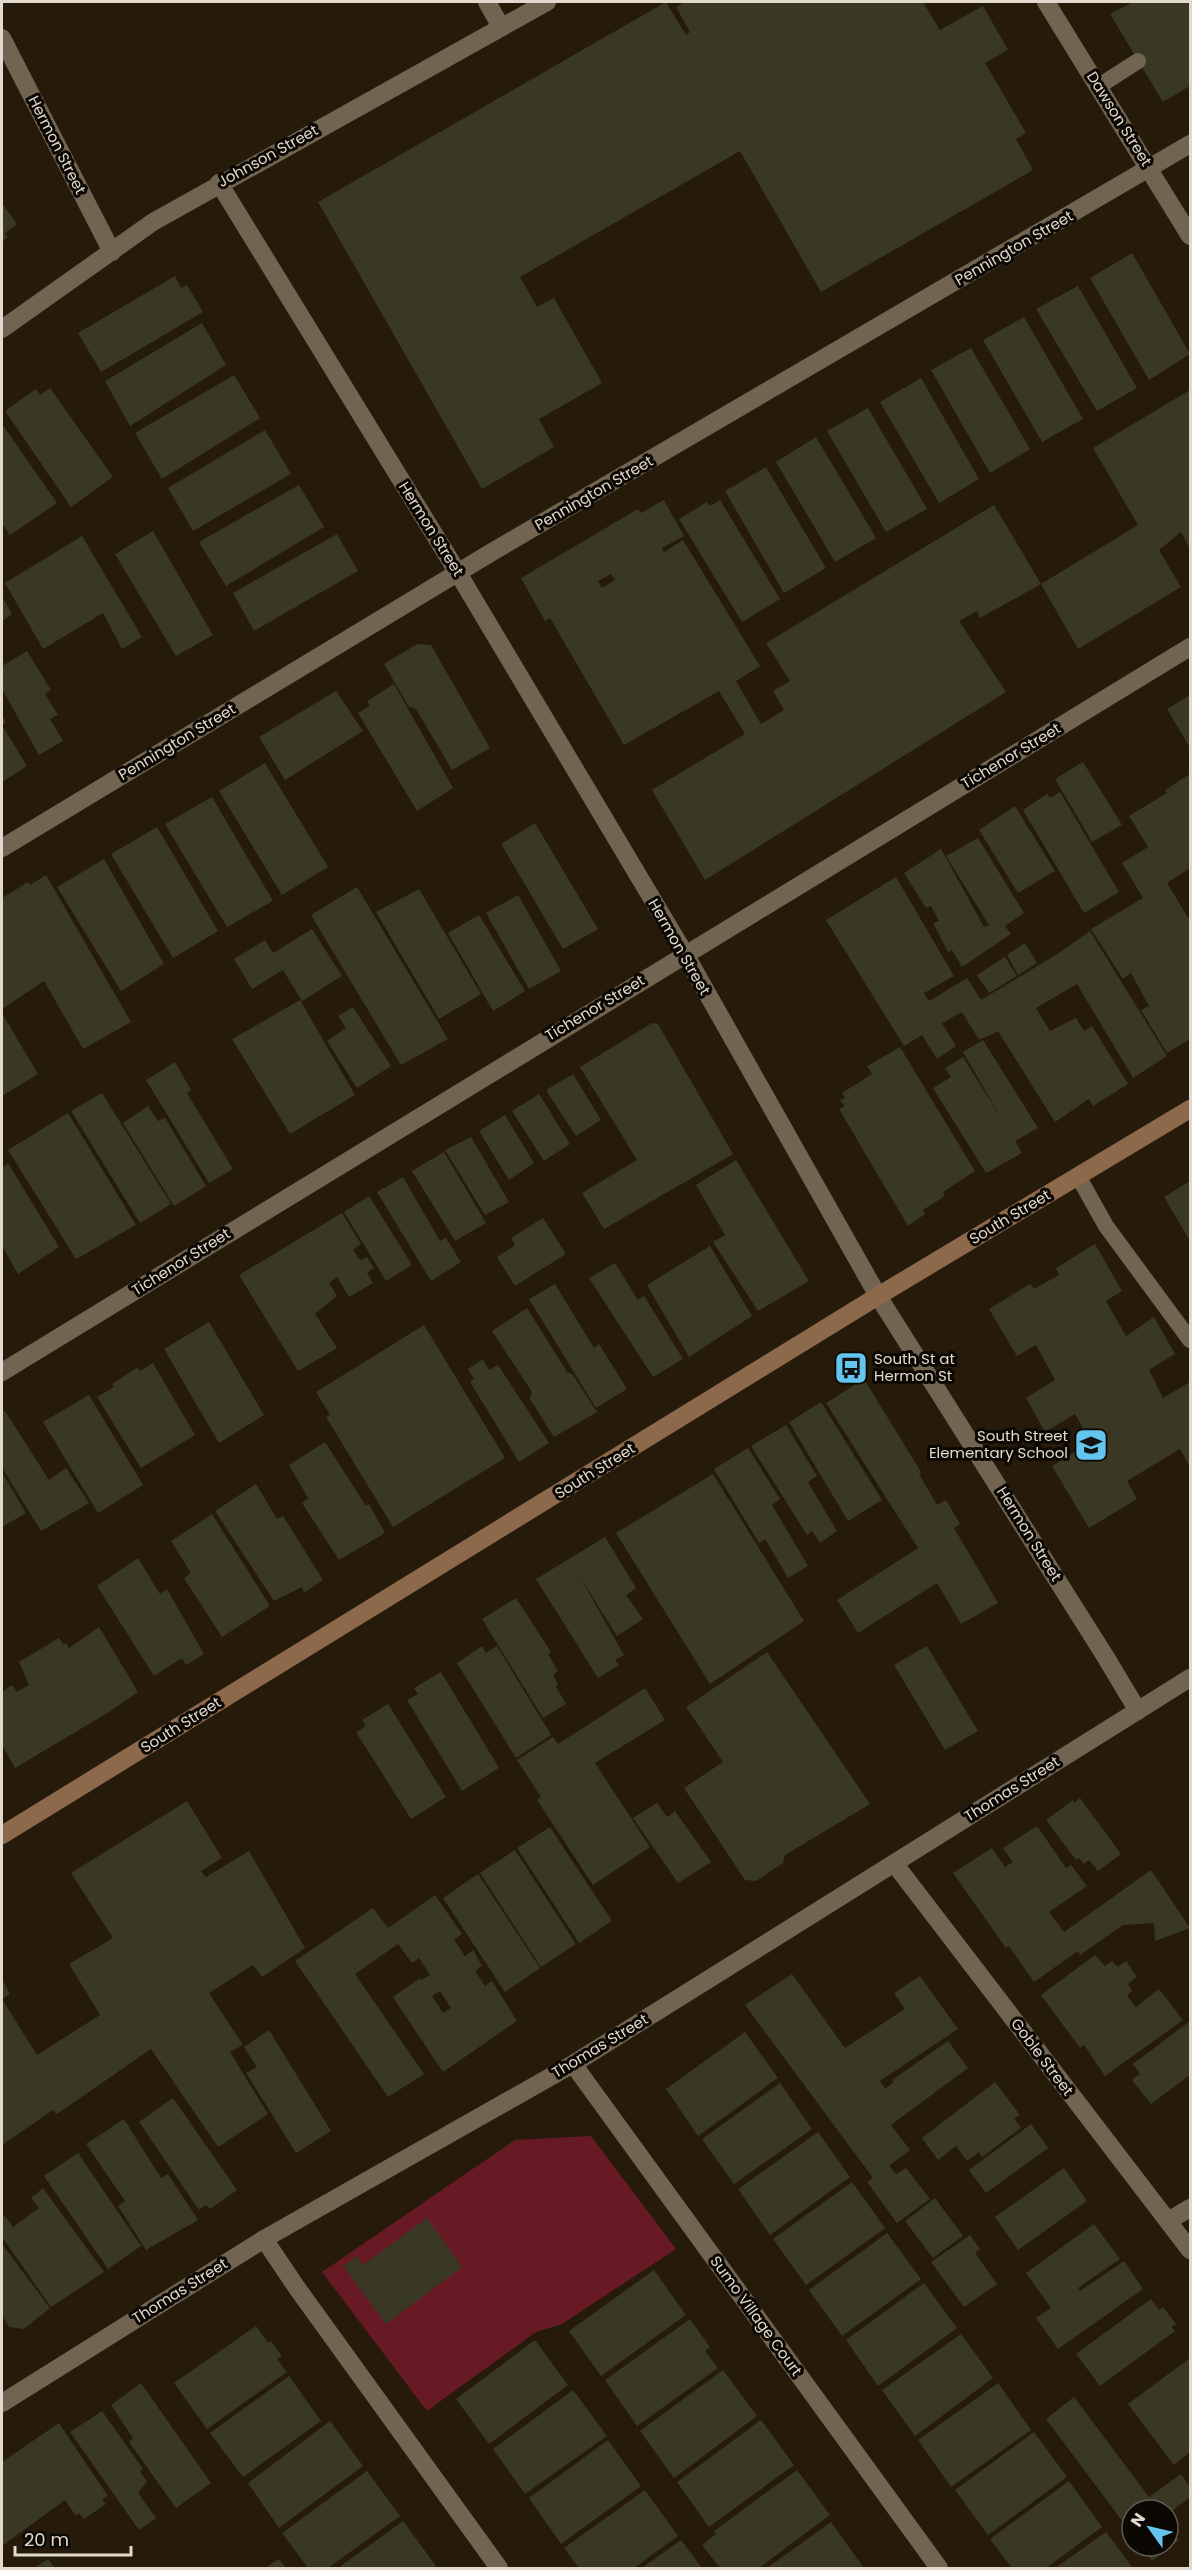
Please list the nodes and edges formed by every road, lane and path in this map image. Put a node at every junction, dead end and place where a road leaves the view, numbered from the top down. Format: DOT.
graph roads {
  1 [pos="487,2"];
  2 [pos="547,2"];
  3 [pos="1046,2"];
  4 [pos="501,27"];
  5 [pos="2,38"];
  6 [pos="1138,61"];
  7 [pos="1099,86"];
  8 [pos="1191,144"];
  9 [pos="1150,168"];
  10 [pos="219,183"];
  11 [pos="1191,236"];
  12 [pos="112,252"];
  13 [pos="2,329"];
  14 [pos="458,573"];
  15 [pos="1191,647"];
  16 [pos="2,848"];
  17 [pos="685,954"];
  18 [pos="1191,1109"];
  19 [pos="1078,1176"];
  20 [pos="878,1296"];
  21 [pos="1191,1340"];
  22 [pos="2,1372"];
  23 [pos="1191,1678"];
  24 [pos="1138,1711"];
  25 [pos="2,1835"];
  26 [pos="894,1863"];
  27 [pos="573,2064"];
  28 [pos="1191,2208"];
  29 [pos="1168,2221"];
  30 [pos="264,2239"];
  31 [pos="1191,2250"];
  32 [pos="2,2403"];
  33 [pos="499,2568"];
  34 [pos="939,2568"];
  1 -- 4 [label="street"];
  2 -- 4 [label="street, Johnson Street"];
  3 -- 7 [label="street, Dawson Street"];
  4 -- 10 [label="street, Johnson Street"];
  5 -- 12 [label="street, Hermon Street"];
  6 -- 7 [label="lane"];
  7 -- 9 [label="street, Dawson Street"];
  8 -- 9 [label="street, Pennington Street"];
  9 -- 11 [label="street, Dawson Street"];
  9 -- 14 [label="street, Pennington Street"];
  10 -- 12 [label="street, Johnson Street"];
  10 -- 14 [label="street, Hermon Street"];
  12 -- 13 [label="street, Johnson Street"];
  14 -- 16 [label="street, Pennington Street"];
  14 -- 17 [label="street, Hermon Street"];
  15 -- 17 [label="street, Tichenor Street"];
  17 -- 20 [label="street, Hermon Street"];
  17 -- 22 [label="street, Tichenor Street"];
  18 -- 19 [label="main road, South Street"];
  19 -- 20 [label="main road, South Street"];
  19 -- 21 [label="lane"];
  20 -- 24 [label="street, Hermon Street"];
  20 -- 25 [label="main road, South Street"];
  23 -- 24 [label="street, Thomas Street"];
  24 -- 26 [label="street, Thomas Street"];
  26 -- 27 [label="street, Thomas Street"];
  26 -- 29 [label="street, Goble Street"];
  27 -- 30 [label="street, Thomas Street"];
  27 -- 34 [label="street, Sumo Village Court"];
  28 -- 29 [label="street"];
  29 -- 31 [label="street, Goble Street"];
  30 -- 32 [label="street, Thomas Street"];
  30 -- 33 [label="street"];
}
